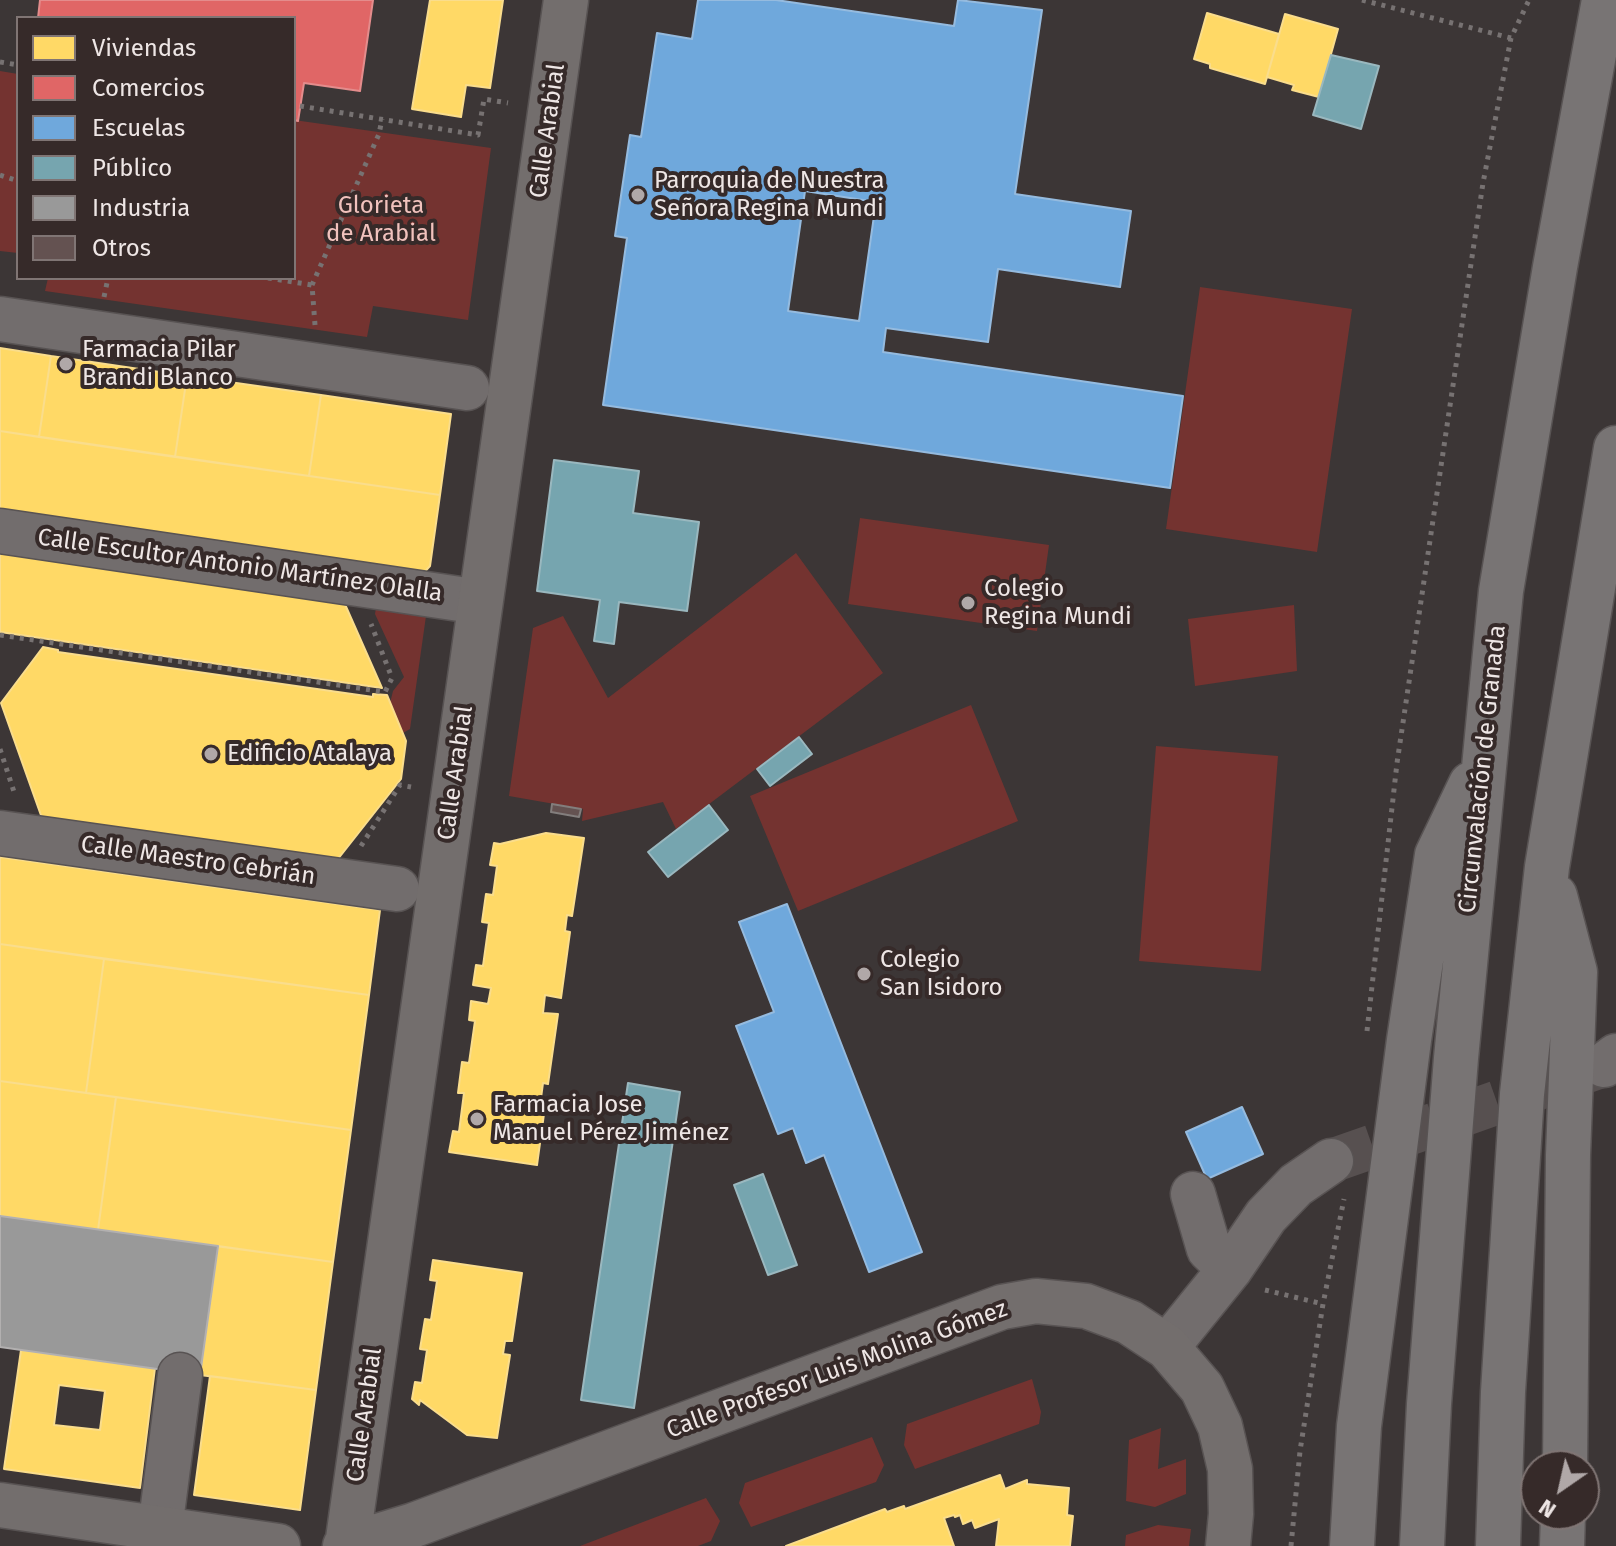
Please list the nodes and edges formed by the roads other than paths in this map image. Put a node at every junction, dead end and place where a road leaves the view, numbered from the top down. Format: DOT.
graph roads {
  1 [pos="566,0"];
  2 [pos="1604,1"];
  3 [pos="0,319"];
  4 [pos="467,388"];
  5 [pos="1616,448"];
  6 [pos="0,531"];
  7 [pos="480,602"];
  8 [pos="1482,761"];
  9 [pos="0,833"];
  10 [pos="1547,867"];
  11 [pos="397,889"];
  12 [pos="1339,1174"];
  13 [pos="1193,1194"];
  14 [pos="1230,1269"];
  15 [pos="1167,1347"];
  16 [pos="180,1375"];
  17 [pos="1565,1450"];
  18 [pos="0,1505"];
  19 [pos="160,1529"];
  20 [pos="278,1546"];
  21 [pos="346,1546"];
  22 [pos="1228,1546"];
  23 [pos="1352,1546"];
  24 [pos="1422,1546"];
  25 [pos="1498,1546"];
  1 -- 7 [label="main road, Calle Arabial"];
  2 -- 8 [label="highway, Circunvalación de Granada"];
  3 -- 4 [label="street"];
  5 -- 10 [label="highway"];
  6 -- 7 [label="street, Calle Escultor Antonio Martínez Olalla"];
  7 -- 21 [label="main road, Calle Arabial"];
  8 -- 23 [label="highway"];
  8 -- 24 [label="highway, Circunvalación de Granada"];
  9 -- 11 [label="street, Calle Maestro Cebrián"];
  10 -- 17 [label="highway"];
  10 -- 25 [label="highway"];
  12 -- 14 [label="street"];
  13 -- 14 [label="street"];
  14 -- 15 [label="street"];
  15 -- 21 [label="main road, Calle Profesor Luis Molina Gómez"];
  15 -- 22 [label="main road, Calle Profesor Luis Molina Gómez"];
  16 -- 19 [label="street"];
  18 -- 19 [label="main road"];
  19 -- 20 [label="main road"];
}
